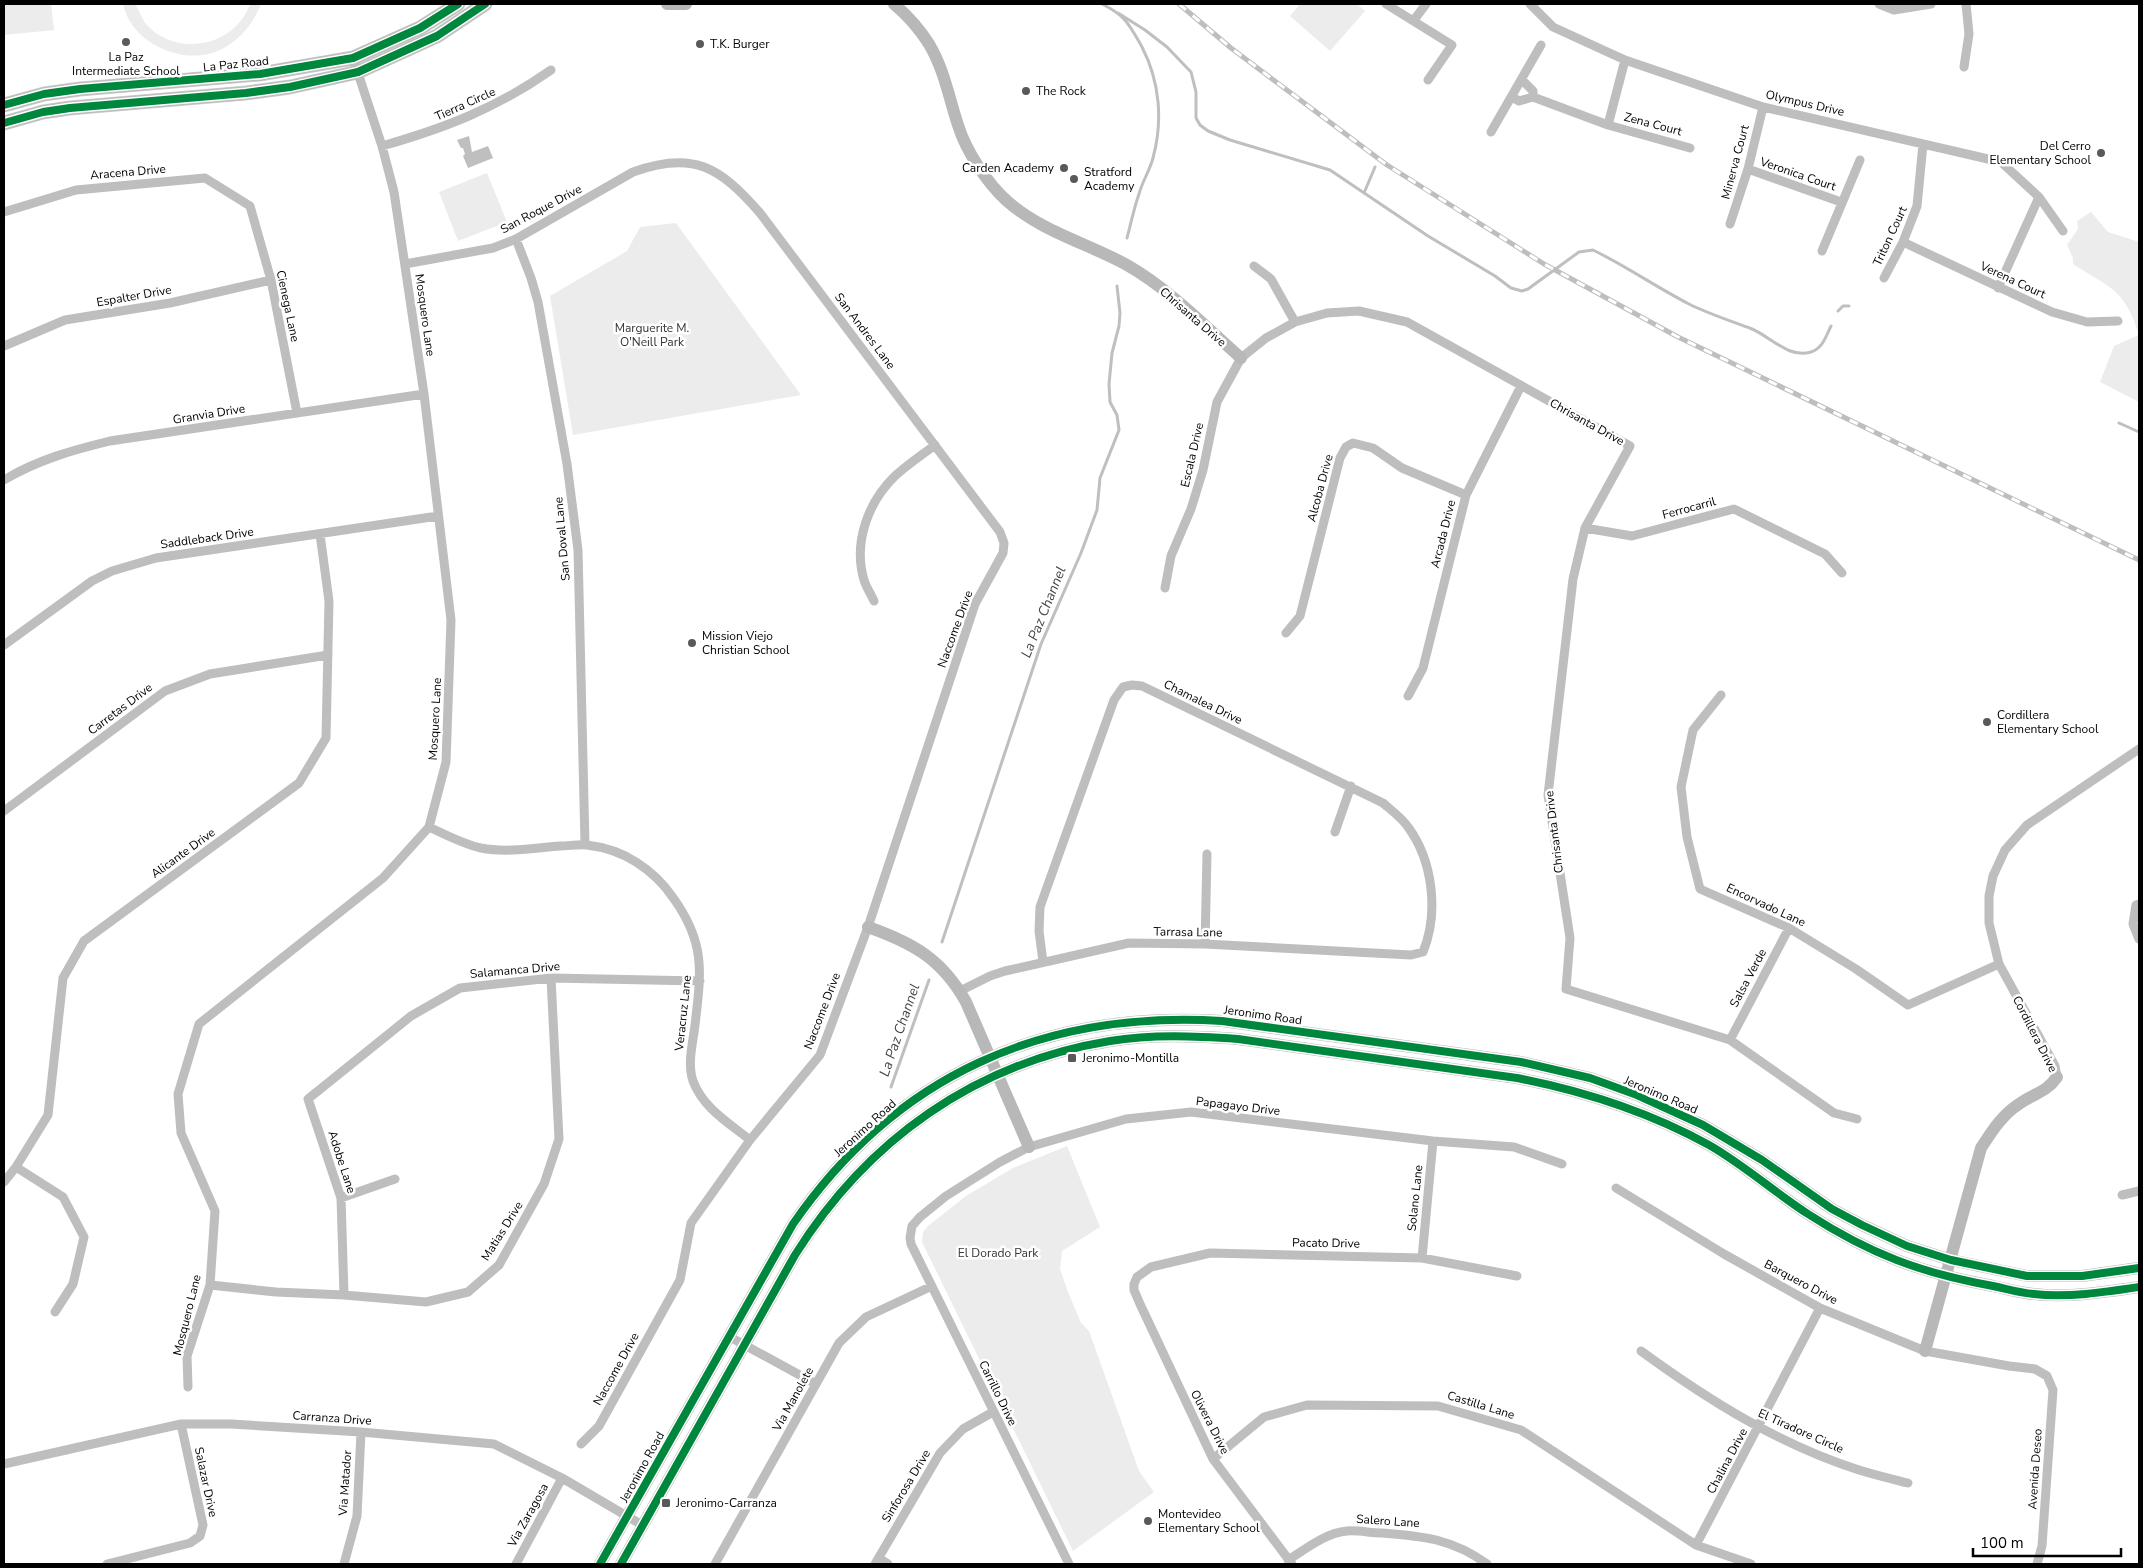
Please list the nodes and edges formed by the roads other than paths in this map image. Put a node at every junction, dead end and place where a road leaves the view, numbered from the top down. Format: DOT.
graph roads {
  1 [pos="458,4"];
  2 [pos="485,4"];
  3 [pos="669,4"];
  4 [pos="686,4"];
  5 [pos="894,4"];
  6 [pos="1386,4"];
  7 [pos="1426,4"];
  8 [pos="1530,4"];
  9 [pos="1879,4"];
  10 [pos="1931,4"];
  11 [pos="1966,4"];
  12 [pos="1414,20"];
  13 [pos="1541,45"];
  14 [pos="1625,60"];
  15 [pos="356,65"];
  16 [pos="1964,67"];
  17 [pos="551,70"];
  18 [pos="1428,80"];
  19 [pos="1522,80"];
  20 [pos="1533,96"];
  21 [pos="1512,97"];
  22 [pos="4,105"];
  23 [pos="1763,107"];
  24 [pos="4,123"];
  25 [pos="1608,125"];
  26 [pos="1491,132"];
  27 [pos="1923,144"];
  28 [pos="382,146"];
  29 [pos="1690,148"];
  30 [pos="1860,160"];
  31 [pos="683,162"];
  32 [pos="1748,169"];
  33 [pos="2039,197"];
  34 [pos="1841,202"];
  35 [pos="250,206"];
  36 [pos="4,212"];
  37 [pos="1730,224"];
  38 [pos="2063,231"];
  39 [pos="516,239"];
  40 [pos="1903,242"];
  41 [pos="1822,250"];
  42 [pos="405,264"];
  43 [pos="1254,266"];
  44 [pos="1884,278"];
  45 [pos="271,280"];
  46 [pos="1998,288"];
  47 [pos="2118,321"];
  48 [pos="1295,322"];
  49 [pos="4,346"];
  50 [pos="1241,358"];
  51 [pos="1521,386"];
  52 [pos="424,394"];
  53 [pos="297,413"];
  54 [pos="935,446"];
  55 [pos="4,480"];
  56 [pos="1466,495"];
  57 [pos="438,516"];
  58 [pos="1585,528"];
  59 [pos="320,534"];
  60 [pos="1004,543"];
  61 [pos="1842,573"];
  62 [pos="1165,588"];
  63 [pos="874,601"];
  64 [pos="1286,633"];
  65 [pos="4,645"];
  66 [pos="328,654"];
  67 [pos="1721,695"];
  68 [pos="1408,696"];
  69 [pos="2139,749"];
  70 [pos="1350,786"];
  71 [pos="4,810"];
  72 [pos="429,827"];
  73 [pos="1335,832"];
  74 [pos="585,844"];
  75 [pos="1207,854"];
  76 [pos="2139,904"];
  77 [pos="868,927"];
  78 [pos="1789,928"];
  79 [pos="2139,939"];
  80 [pos="1205,944"];
  81 [pos="1423,952"];
  82 [pos="1043,962"];
  83 [pos="1999,964"];
  84 [pos="551,978"];
  85 [pos="700,981"];
  86 [pos="960,991"];
  87 [pos="1730,1040"];
  88 [pos="990,1057"];
  89 [pos="998,1074"];
  90 [pos="2057,1077"];
  91 [pos="308,1099"];
  92 [pos="1857,1120"];
  93 [pos="750,1140"];
  94 [pos="1433,1141"];
  95 [pos="1029,1147"];
  96 [pos="1562,1164"];
  97 [pos="16,1167"];
  98 [pos="395,1179"];
  99 [pos="4,1182"];
  100 [pos="1616,1188"];
  101 [pos="2139,1191"];
  102 [pos="2122,1195"];
  103 [pos="342,1198"];
  104 [pos="911,1231"];
  105 [pos="1422,1258"];
  106 [pos="1951,1260"];
  107 [pos="2139,1268"];
  108 [pos="1517,1276"];
  109 [pos="1137,1277"];
  110 [pos="1946,1277"];
  111 [pos="210,1286"];
  112 [pos="932,1286"];
  113 [pos="2139,1287"];
  114 [pos="344,1295"];
  115 [pos="1820,1308"];
  116 [pos="55,1312"];
  117 [pos="730,1337"];
  118 [pos="745,1346"];
  119 [pos="1642,1351"];
  120 [pos="1925,1351"];
  121 [pos="2047,1376"];
  122 [pos="816,1384"];
  123 [pos="188,1387"];
  124 [pos="993,1412"];
  125 [pos="182,1424"];
  126 [pos="1759,1428"];
  127 [pos="361,1432"];
  128 [pos="581,1444"];
  129 [pos="1213,1459"];
  130 [pos="4,1464"];
  131 [pos="562,1478"];
  132 [pos="1908,1483"];
  133 [pos="627,1517"];
  134 [pos="642,1525"];
  135 [pos="1696,1545"];
  136 [pos="877,1561"];
  137 [pos="1290,1562"];
  138 [pos="107,1564"];
  139 [pos="344,1564"];
  140 [pos="516,1564"];
  141 [pos="600,1564"];
  142 [pos="621,1564"];
  143 [pos="715,1564"];
  144 [pos="888,1564"];
  145 [pos="1068,1564"];
  146 [pos="1487,1564"];
  147 [pos="1751,1564"];
  148 [pos="2037,1564"];
  1 -- 15 [label="main road, La Paz Road"];
  2 -- 15 [label="main road, La Paz Road"];
  3 -- 4 [label="main road"];
  5 -- 50 [label="main road, Chrisanta Drive"];
  6 -- 12 [label="street"];
  7 -- 12 [label="street"];
  8 -- 14 [label="street, Olympus Drive"];
  9 -- 10 [label="street"];
  11 -- 16 [label="street"];
  12 -- 18 [label="street"];
  13 -- 19 [label="street"];
  14 -- 23 [label="street, Olympus Drive"];
  14 -- 25 [label="street, Zena Court"];
  15 -- 22 [label="main road, La Paz Road"];
  15 -- 24 [label="main road, La Paz Road"];
  15 -- 28 [label="street, Mosquero Lane"];
  17 -- 28 [label="street, Tierra Circle"];
  19 -- 20 [label="street"];
  19 -- 21 [label="street"];
  20 -- 21 [label="street, Zena Court"];
  20 -- 25 [label="street, Zena Court"];
  21 -- 26 [label="street"];
  23 -- 27 [label="street, Olympus Drive"];
  23 -- 32 [label="street, Minerva Court"];
  25 -- 29 [label="street, Zena Court"];
  27 -- 33 [label="street, Olympus Drive"];
  27 -- 40 [label="street, Triton Court"];
  28 -- 42 [label="street, Mosquero Lane"];
  30 -- 34 [label="street"];
  31 -- 39 [label="street, San Roque Drive"];
  31 -- 54 [label="street, San Andres Lane"];
  32 -- 34 [label="street, Veronica Court"];
  32 -- 37 [label="street, Minerva Court"];
  33 -- 38 [label="street, Olympus Drive"];
  33 -- 46 [label="street"];
  34 -- 41 [label="street"];
  35 -- 36 [label="street, Aracena Drive"];
  35 -- 45 [label="street, Cienega Lane"];
  39 -- 42 [label="street, San Roque Drive"];
  39 -- 74 [label="street, San Doval Lane"];
  40 -- 44 [label="street, Triton Court"];
  40 -- 46 [label="street, Verena Court"];
  42 -- 52 [label="street, Mosquero Lane"];
  43 -- 48 [label="street"];
  45 -- 49 [label="street, Espalter Drive"];
  45 -- 53 [label="street, Cienega Lane"];
  46 -- 47 [label="street, Verena Court"];
  48 -- 50 [label="street, Chrisanta Drive"];
  48 -- 51 [label="street, Chrisanta Drive"];
  50 -- 62 [label="street, Escala Drive"];
  51 -- 56 [label="street, Arcada Drive"];
  51 -- 58 [label="street, Chrisanta Drive"];
  52 -- 53 [label="street, Granvia Drive"];
  52 -- 57 [label="street, Mosquero Lane"];
  53 -- 55 [label="street, Granvia Drive"];
  54 -- 60 [label="street, San Andres Lane"];
  54 -- 63 [label="street"];
  56 -- 64 [label="street, Alcoba Drive"];
  56 -- 68 [label="street, Arcada Drive"];
  57 -- 59 [label="street, Saddleback Drive"];
  57 -- 72 [label="street, Mosquero Lane"];
  58 -- 61 [label="street, Ferrocarril"];
  58 -- 87 [label="street, Chrisanta Drive"];
  59 -- 65 [label="street, Saddleback Drive"];
  59 -- 66 [label="street, Alicante Drive"];
  60 -- 77 [label="street, Naccome Drive"];
  66 -- 71 [label="street, Carretas Drive"];
  66 -- 97 [label="street, Alicante Drive"];
  67 -- 78 [label="street, Encorvado Lane"];
  69 -- 83 [label="street, Cordillera Drive"];
  70 -- 73 [label="street"];
  70 -- 81 [label="street, Chamalea Drive"];
  70 -- 82 [label="street, Chamalea Drive"];
  72 -- 74 [label="street, Veracruz Lane"];
  72 -- 111 [label="street, Mosquero Lane"];
  74 -- 85 [label="street, Veracruz Lane"];
  75 -- 80 [label="street"];
  76 -- 79 [label="street"];
  77 -- 86 [label="main road"];
  77 -- 93 [label="street, Naccome Drive"];
  78 -- 83 [label="street, Encorvado Lane"];
  78 -- 87 [label="street, Salsa Verde"];
  80 -- 81 [label="street, Tarrasa Lane"];
  80 -- 82 [label="street, Tarrasa Lane"];
  82 -- 86 [label="street, Tarrasa Lane"];
  83 -- 90 [label="street, Cordillera Drive"];
  84 -- 85 [label="street, Salamanca Drive"];
  84 -- 91 [label="street, Salamanca Drive"];
  84 -- 114 [label="street, Matias Drive"];
  85 -- 93 [label="street, Veracruz Lane"];
  86 -- 88 [label="main road"];
  87 -- 92 [label="street, Chrisanta Drive"];
  88 -- 89 [label="main road"];
  88 -- 106 [label="main road, Jeronimo Road"];
  88 -- 117 [label="main road, Jeronimo Road"];
  89 -- 95 [label="main road"];
  89 -- 110 [label="main road, Jeronimo Road"];
  89 -- 118 [label="main road, Jeronimo Road"];
  90 -- 106 [label="main road, Cordillera Drive"];
  91 -- 103 [label="street, Adobe Lane"];
  93 -- 128 [label="street, Naccome Drive"];
  94 -- 95 [label="street, Papagayo Drive"];
  94 -- 96 [label="street, Papagayo Drive"];
  94 -- 105 [label="street, Solano Lane"];
  95 -- 104 [label="street, Papagayo Drive"];
  97 -- 99 [label="street, Alicante Drive"];
  97 -- 116 [label="street"];
  98 -- 103 [label="street"];
  100 -- 115 [label="street, Barquero Drive"];
  101 -- 102 [label="street"];
  103 -- 114 [label="street, Adobe Lane"];
  104 -- 112 [label="street, Carrillo Drive"];
  105 -- 108 [label="street, Pacato Drive"];
  105 -- 109 [label="street, Pacato Drive"];
  106 -- 107 [label="main road, Jeronimo Road"];
  106 -- 110 [label="main road, Cordillera Drive"];
  109 -- 129 [label="street, Olivera Drive"];
  110 -- 113 [label="main road, Jeronimo Road"];
  110 -- 120 [label="main road, Cordillera Drive"];
  111 -- 114 [label="street, Matias Drive"];
  111 -- 123 [label="street, Mosquero Lane"];
  112 -- 122 [label="street, Via Manolete"];
  112 -- 124 [label="street, Carrillo Drive"];
  115 -- 120 [label="street, Barquero Drive"];
  115 -- 126 [label="street, Chalina Drive"];
  117 -- 118 [label="street"];
  117 -- 133 [label="main road, Jeronimo Road"];
  118 -- 122 [label="street"];
  118 -- 134 [label="main road, Jeronimo Road"];
  119 -- 126 [label="street, El Tiradore Circle"];
  120 -- 121 [label="street, Barquero Drive"];
  121 -- 148 [label="street, Avenida Deseo"];
  122 -- 143 [label="street, Via Manolete"];
  124 -- 136 [label="street, Sinforosa Drive"];
  124 -- 145 [label="street, Carrillo Drive"];
  125 -- 127 [label="street, Carranza Drive"];
  125 -- 130 [label="street, Carranza Drive"];
  125 -- 138 [label="street, Salazar Drive"];
  126 -- 132 [label="street, El Tiradore Circle"];
  126 -- 135 [label="street, Chalina Drive"];
  127 -- 131 [label="street, Carranza Drive"];
  127 -- 139 [label="street, Via Matador"];
  129 -- 135 [label="street, Castilla Lane"];
  129 -- 137 [label="street, Olivera Drive"];
  131 -- 133 [label="street, Carranza Drive"];
  131 -- 140 [label="street, Via Zaragosa"];
  133 -- 134 [label="street, Carranza Drive"];
  133 -- 141 [label="main road, Jeronimo Road"];
  134 -- 142 [label="main road, Jeronimo Road"];
  135 -- 147 [label="street, Castilla Lane"];
  136 -- 144 [label="street"];
  137 -- 146 [label="street, Salero Lane"];
}
